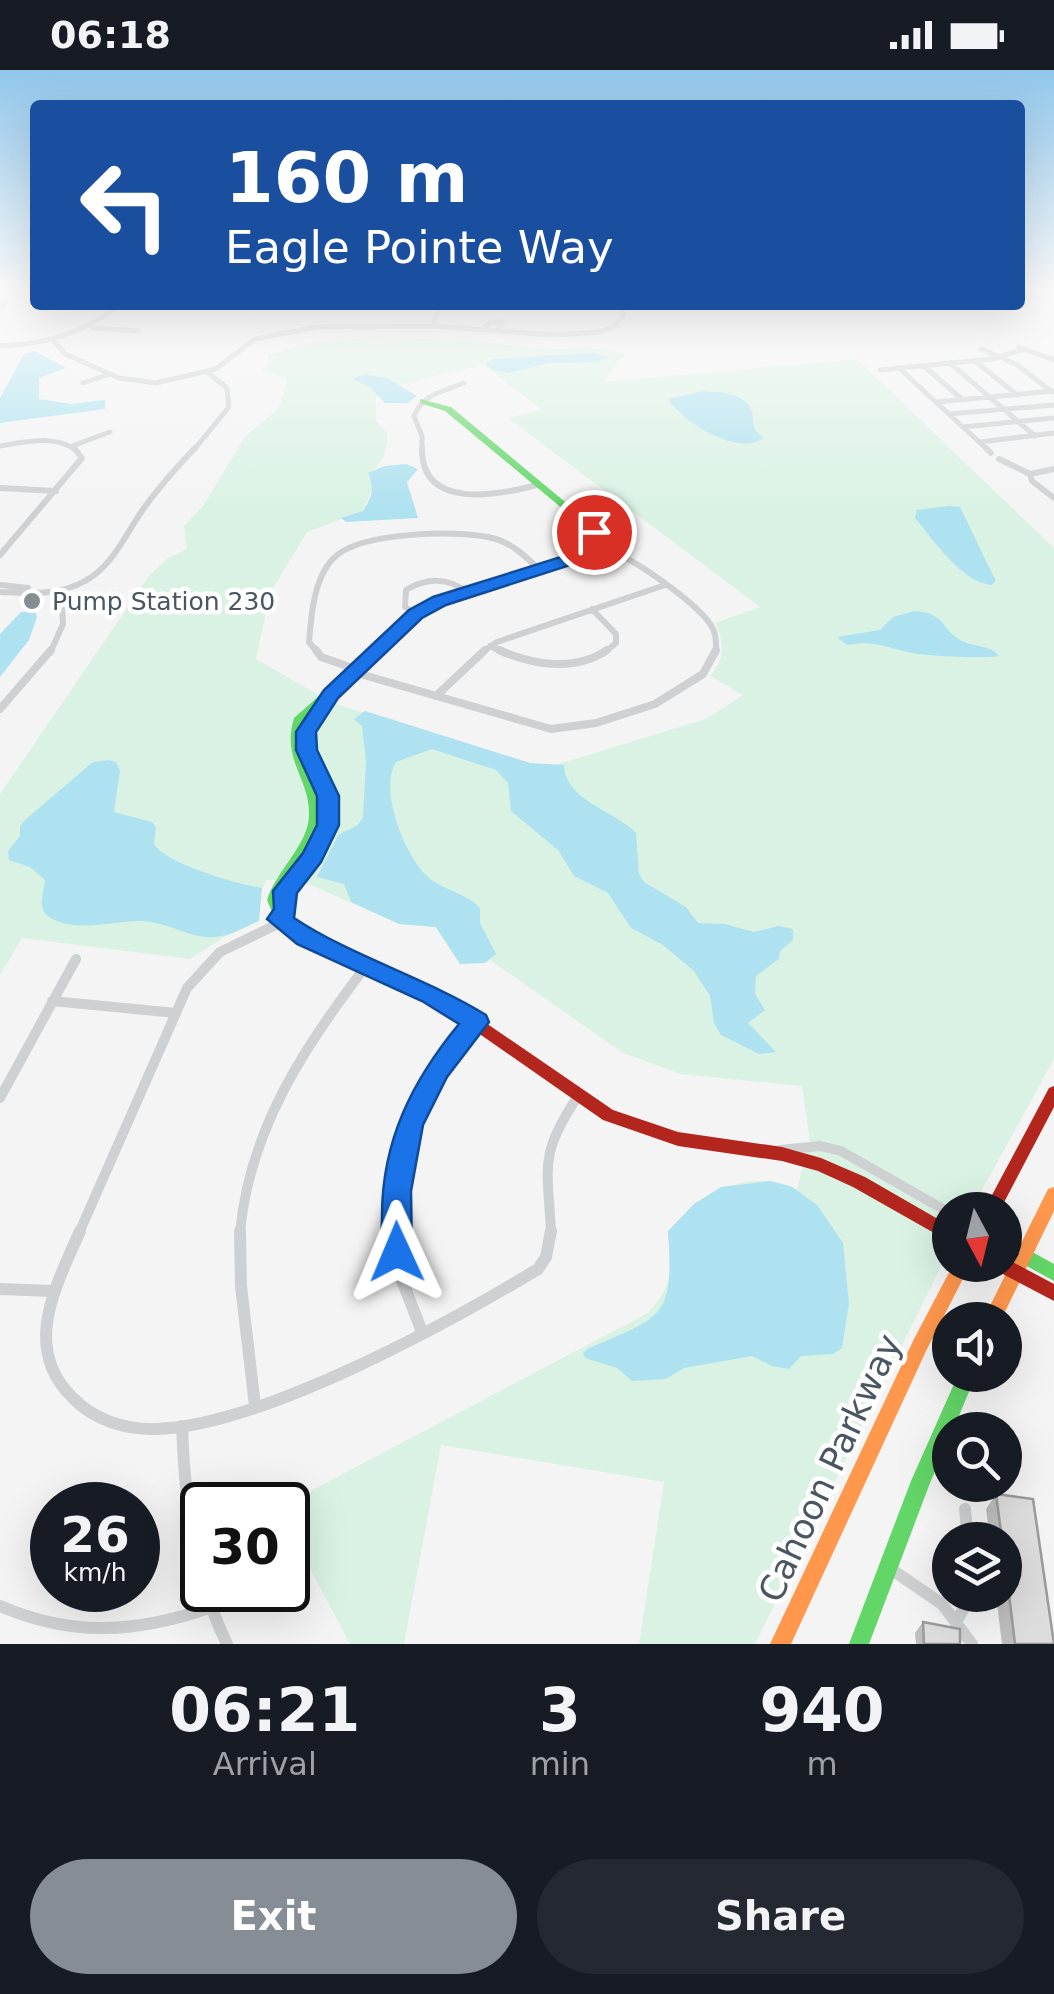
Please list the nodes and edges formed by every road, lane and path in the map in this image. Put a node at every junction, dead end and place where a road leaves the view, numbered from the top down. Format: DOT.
graph roads {
  1 [pos="86,363"];
  2 [pos="225,363"];
  3 [pos="946,363"];
  4 [pos="950,363"];
  5 [pos="979,363"];
  6 [pos="1015,363"];
  7 [pos="924,366"];
  8 [pos="899,368"];
  9 [pos="880,370"];
  10 [pos="207,372"];
  11 [pos="110,374"];
  12 [pos="464,383"];
  13 [pos="83,384"];
  14 [pos="1053,392"];
  15 [pos="1017,395"];
  16 [pos="990,397"];
  17 [pos="424,400"];
  18 [pos="963,400"];
  19 [pos="936,402"];
  20 [pos="1054,404"];
  21 [pos="1004,409"];
  22 [pos="949,414"];
  23 [pos="1054,418"];
  24 [pos="1018,422"];
  25 [pos="991,424"];
  26 [pos="963,427"];
  27 [pos="110,432"];
  28 [pos="1054,434"];
  29 [pos="1035,436"];
  30 [pos="1008,439"];
  31 [pos="980,442"];
  32 [pos="0,446"];
  33 [pos="72,446"];
  34 [pos="991,453"];
  35 [pos="999,459"];
  36 [pos="1054,469"];
  37 [pos="1030,474"];
  38 [pos="537,485"];
  39 [pos="0,488"];
  40 [pos="56,491"];
  41 [pos="1054,498"];
  42 [pos="596,544"];
  43 [pos="0,556"];
  44 [pos="540,570"];
  45 [pos="665,585"];
  46 [pos="0,589"];
  47 [pos="61,590"];
  48 [pos="467,592"];
  49 [pos="592,609"];
  50 [pos="416,614"];
  51 [pos="490,646"];
  52 [pos="355,671"];
  53 [pos="436,696"];
  54 [pos="0,709"];
  55 [pos="281,921"];
  56 [pos="76,959"];
  57 [pos="366,965"];
  58 [pos="52,1002"];
  59 [pos="176,1013"];
  60 [pos="476,1022"];
  61 [pos="1054,1092"];
  62 [pos="578,1096"];
  63 [pos="0,1098"];
  64 [pos="770,1152"];
  65 [pos="1001,1192"];
  66 [pos="1054,1194"];
  67 [pos="932,1203"];
  68 [pos="932,1225"];
  69 [pos="1023,1256"];
  70 [pos="1054,1273"];
  71 [pos="1022,1276"];
  72 [pos="953,1282"];
  73 [pos="0,1289"];
  74 [pos="53,1290"];
  75 [pos="1054,1294"];
  76 [pos="422,1332"];
  77 [pos="959,1392"];
  78 [pos="255,1406"];
  79 [pos="182,1426"];
  80 [pos="186,1482"];
  81 [pos="965,1510"];
  82 [pos="966,1522"];
  83 [pos="888,1568"];
  84 [pos="0,1606"];
  85 [pos="199,1612"];
  86 [pos="212,1612"];
  87 [pos="962,1612"];
  88 [pos="957,1620"];
  89 [pos="227,1644"];
  90 [pos="780,1644"];
  91 [pos="859,1644"];
  92 [pos="972,1644"];
  1 -- 11 [label="street"];
  2 -- 10 [label="street"];
  3 -- 7 [label="street"];
  4 -- 16 [label="street"];
  5 -- 15 [label="street"];
  6 -- 14 [label="street"];
  7 -- 8 [label="street"];
  7 -- 18 [label="street"];
  8 -- 9 [label="street"];
  8 -- 19 [label="street"];
  10 -- 11 [label="street"];
  10 -- 47 [label="street"];
  11 -- 13 [label="street"];
  12 -- 17 [label="street"];
  14 -- 15 [label="street"];
  15 -- 16 [label="street"];
  16 -- 18 [label="street"];
  16 -- 21 [label="street"];
  17 -- 38 [label="street"];
  17 -- 38 [label="street"];
  18 -- 19 [label="street"];
  19 -- 22 [label="street"];
  20 -- 21 [label="street"];
  21 -- 22 [label="street"];
  21 -- 24 [label="street"];
  22 -- 26 [label="street"];
  23 -- 24 [label="street"];
  24 -- 25 [label="street"];
  24 -- 29 [label="street"];
  25 -- 26 [label="street"];
  25 -- 30 [label="street"];
  26 -- 31 [label="street"];
  27 -- 33 [label="street"];
  28 -- 29 [label="street"];
  29 -- 30 [label="street"];
  30 -- 31 [label="street"];
  31 -- 34 [label="street"];
  32 -- 33 [label="street"];
  33 -- 40 [label="street"];
  35 -- 37 [label="street"];
  36 -- 37 [label="street"];
  37 -- 41 [label="street"];
  38 -- 42 [label="street"];
  39 -- 40 [label="street"];
  40 -- 43 [label="street"];
  42 -- 44 [label="street"];
  42 -- 45 [label="street"];
  44 -- 48 [label="street"];
  44 -- 52 [label="street"];
  45 -- 49 [label="street"];
  45 -- 53 [label="street"];
  46 -- 47 [label="street"];
  47 -- 54 [label="street"];
  48 -- 50 [label="street"];
  48 -- 50 [label="street"];
  49 -- 51 [label="street"];
  49 -- 51 [label="street"];
  50 -- 52 [label="street"];
  51 -- 53 [label="street"];
  52 -- 53 [label="street"];
  52 -- 55 [label="street"];
  55 -- 57 [label="street"];
  55 -- 59 [label="street"];
  56 -- 58 [label="street"];
  57 -- 60 [label="street"];
  57 -- 78 [label="street"];
  58 -- 59 [label="street"];
  58 -- 63 [label="street"];
  59 -- 74 [label="street"];
  60 -- 62 [label="street"];
  60 -- 76 [label="street"];
  61 -- 65 [label="street"];
  62 -- 64 [label="street"];
  62 -- 76 [label="street"];
  64 -- 67 [label="street"];
  64 -- 68 [label="street"];
  66 -- 69 [label="street"];
  69 -- 70 [label="street"];
  71 -- 75 [label="street"];
  72 -- 90 [label="street, Cahoon Parkway"];
  73 -- 74 [label="street"];
  74 -- 79 [label="street"];
  76 -- 78 [label="street"];
  77 -- 83 [label="street"];
  78 -- 79 [label="street"];
  79 -- 80 [label="street"];
  81 -- 82 [label="street"];
  83 -- 88 [label="street"];
  83 -- 91 [label="street"];
  84 -- 85 [label="street"];
  86 -- 89 [label="street"];
  87 -- 88 [label="street"];
  88 -- 92 [label="street"];
}
